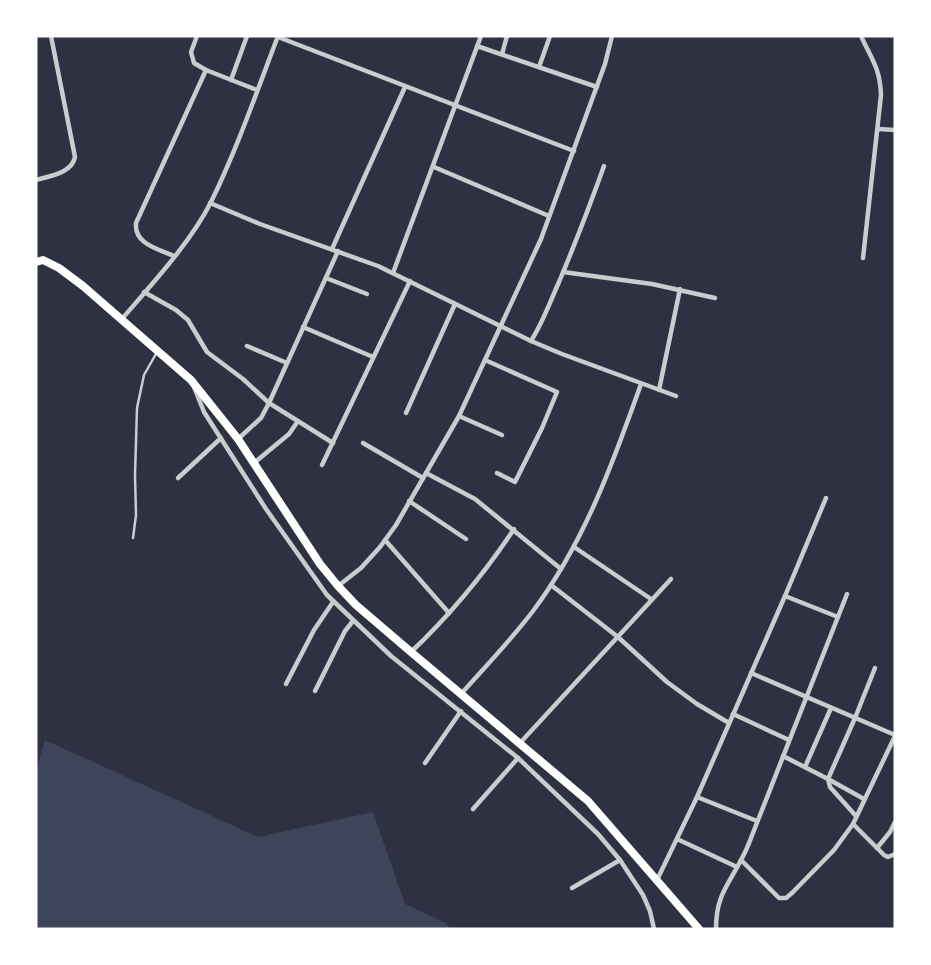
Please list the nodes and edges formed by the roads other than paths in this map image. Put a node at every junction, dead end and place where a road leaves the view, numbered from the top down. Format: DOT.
graph roads {
  1 [pos="51,36"];
  2 [pos="197,36"];
  3 [pos="247,36"];
  4 [pos="278,36"];
  5 [pos="481,36"];
  6 [pos="507,36"];
  7 [pos="550,36"];
  8 [pos="612,36"];
  9 [pos="861,36"];
  10 [pos="477,46"];
  11 [pos="502,54"];
  12 [pos="539,67"];
  13 [pos="206,70"];
  14 [pos="231,80"];
  15 [pos="405,87"];
  16 [pos="597,87"];
  17 [pos="257,90"];
  18 [pos="455,106"];
  19 [pos="878,129"];
  20 [pos="895,130"];
  21 [pos="574,151"];
  22 [pos="604,166"];
  23 [pos="434,167"];
  24 [pos="36,180"];
  25 [pos="210,203"];
  26 [pos="549,216"];
  27 [pos="332,250"];
  28 [pos="338,251"];
  29 [pos="174,256"];
  30 [pos="864,258"];
  31 [pos="36,262"];
  32 [pos="563,272"];
  33 [pos="393,273"];
  34 [pos="326,278"];
  35 [pos="410,282"];
  36 [pos="680,290"];
  37 [pos="144,292"];
  38 [pos="367,294"];
  39 [pos="715,298"];
  40 [pos="455,304"];
  41 [pos="121,320"];
  42 [pos="303,327"];
  43 [pos="500,327"];
  44 [pos="530,341"];
  45 [pos="247,346"];
  46 [pos="158,350"];
  47 [pos="373,357"];
  48 [pos="485,360"];
  49 [pos="287,363"];
  50 [pos="191,380"];
  51 [pos="641,384"];
  52 [pos="659,390"];
  53 [pos="676,396"];
  54 [pos="269,403"];
  55 [pos="406,413"];
  56 [pos="459,416"];
  57 [pos="298,421"];
  58 [pos="502,435"];
  59 [pos="221,438"];
  60 [pos="238,439"];
  61 [pos="333,443"];
  62 [pos="363,443"];
  63 [pos="254,463"];
  64 [pos="322,465"];
  65 [pos="426,473"];
  66 [pos="497,473"];
  67 [pos="178,478"];
  68 [pos="423,478"];
  69 [pos="826,498"];
  70 [pos="409,501"];
  71 [pos="514,529"];
  72 [pos="133,538"];
  73 [pos="466,539"];
  74 [pos="385,540"];
  75 [pos="574,547"];
  76 [pos="561,569"];
  77 [pos="671,579"];
  78 [pos="551,585"];
  79 [pos="338,586"];
  80 [pos="847,594"];
  81 [pos="785,596"];
  82 [pos="651,600"];
  83 [pos="334,602"];
  84 [pos="449,613"];
  85 [pos="838,617"];
  86 [pos="353,621"];
  87 [pos="618,637"];
  88 [pos="411,652"];
  89 [pos="875,668"];
  90 [pos="752,673"];
  91 [pos="286,684"];
  92 [pos="314,691"];
  93 [pos="461,694"];
  94 [pos="807,698"];
  95 [pos="831,708"];
  96 [pos="461,711"];
  97 [pos="733,714"];
  98 [pos="855,718"];
  99 [pos="729,723"];
  100 [pos="895,735"];
  101 [pos="789,740"];
  102 [pos="520,743"];
  103 [pos="783,756"];
  104 [pos="518,758"];
  105 [pos="425,763"];
  106 [pos="805,767"];
  107 [pos="828,779"];
  108 [pos="697,797"];
  109 [pos="864,799"];
  110 [pos="473,809"];
  111 [pos="856,816"];
  112 [pos="758,821"];
  113 [pos="895,822"];
  114 [pos="853,824"];
  115 [pos="677,839"];
  116 [pos="878,848"];
  117 [pos="894,855"];
  118 [pos="620,860"];
  119 [pos="741,860"];
  120 [pos="737,867"];
  121 [pos="657,880"];
  122 [pos="572,888"];
  123 [pos="654,929"];
  124 [pos="700,929"];
  125 [pos="716,929"];
  1 -- 24 [label="street"];
  2 -- 13 [label="street"];
  3 -- 14 [label="street"];
  4 -- 15 [label="street"];
  4 -- 17 [label="street"];
  5 -- 10 [label="street"];
  6 -- 11 [label="street"];
  7 -- 12 [label="street"];
  8 -- 16 [label="street"];
  9 -- 19 [label="street"];
  10 -- 11 [label="street"];
  10 -- 18 [label="street"];
  11 -- 12 [label="street"];
  12 -- 16 [label="street"];
  13 -- 14 [label="street"];
  13 -- 29 [label="street"];
  14 -- 17 [label="street"];
  15 -- 18 [label="street"];
  15 -- 27 [label="street"];
  16 -- 21 [label="street"];
  17 -- 25 [label="street"];
  18 -- 21 [label="street"];
  18 -- 23 [label="street"];
  19 -- 20 [label="street"];
  19 -- 30 [label="street"];
  21 -- 26 [label="street"];
  22 -- 32 [label="street"];
  23 -- 26 [label="street"];
  23 -- 33 [label="street"];
  25 -- 27 [label="street"];
  25 -- 29 [label="street"];
  26 -- 43 [label="street"];
  27 -- 28 [label="street"];
  28 -- 33 [label="street"];
  28 -- 34 [label="street"];
  29 -- 37 [label="street"];
  31 -- 41 [label="highway"];
  32 -- 36 [label="street"];
  32 -- 44 [label="street"];
  33 -- 35 [label="street"];
  34 -- 38 [label="street"];
  34 -- 42 [label="street"];
  35 -- 40 [label="street"];
  35 -- 47 [label="street"];
  36 -- 39 [label="street"];
  36 -- 52 [label="street"];
  37 -- 41 [label="street"];
  37 -- 54 [label="street"];
  40 -- 43 [label="street"];
  40 -- 55 [label="street"];
  41 -- 46 [label="highway"];
  42 -- 47 [label="street"];
  42 -- 49 [label="street"];
  43 -- 44 [label="street"];
  43 -- 48 [label="street"];
  44 -- 51 [label="street"];
  45 -- 49 [label="street"];
  46 -- 50 [label="highway"];
  46 -- 72 [label="lane"];
  47 -- 61 [label="street"];
  48 -- 56 [label="street"];
  48 -- 66 [label="street"];
  49 -- 54 [label="street"];
  50 -- 59 [label="street"];
  50 -- 60 [label="highway"];
  51 -- 52 [label="street"];
  51 -- 75 [label="street"];
  52 -- 53 [label="street"];
  54 -- 57 [label="street"];
  54 -- 60 [label="street"];
  56 -- 58 [label="street"];
  56 -- 65 [label="street"];
  57 -- 61 [label="street"];
  57 -- 63 [label="street"];
  59 -- 67 [label="street"];
  59 -- 83 [label="street"];
  60 -- 63 [label="highway"];
  61 -- 64 [label="street"];
  62 -- 68 [label="street"];
  63 -- 79 [label="highway"];
  65 -- 68 [label="street"];
  65 -- 71 [label="street"];
  68 -- 70 [label="street"];
  69 -- 81 [label="street"];
  70 -- 73 [label="street"];
  70 -- 74 [label="street"];
  71 -- 76 [label="street"];
  71 -- 84 [label="street"];
  74 -- 79 [label="street"];
  74 -- 84 [label="street"];
  75 -- 76 [label="street"];
  75 -- 82 [label="street"];
  76 -- 78 [label="street"];
  77 -- 82 [label="street"];
  78 -- 87 [label="street"];
  78 -- 93 [label="street"];
  79 -- 88 [label="highway"];
  80 -- 85 [label="street"];
  81 -- 85 [label="street"];
  81 -- 90 [label="street"];
  82 -- 87 [label="street"];
  83 -- 86 [label="street"];
  83 -- 91 [label="street"];
  84 -- 88 [label="street"];
  85 -- 94 [label="street"];
  86 -- 92 [label="street"];
  86 -- 96 [label="street"];
  87 -- 99 [label="street"];
  87 -- 102 [label="street"];
  88 -- 93 [label="highway"];
  89 -- 98 [label="street"];
  90 -- 94 [label="street"];
  90 -- 97 [label="street"];
  93 -- 102 [label="highway"];
  94 -- 95 [label="street"];
  94 -- 101 [label="street"];
  95 -- 98 [label="street"];
  95 -- 106 [label="street"];
  96 -- 104 [label="street"];
  96 -- 105 [label="street"];
  97 -- 99 [label="street"];
  97 -- 101 [label="street"];
  98 -- 100 [label="street"];
  98 -- 107 [label="street"];
  99 -- 108 [label="street"];
  100 -- 109 [label="street"];
  101 -- 103 [label="street"];
  102 -- 121 [label="highway"];
  103 -- 106 [label="street"];
  103 -- 112 [label="street"];
  104 -- 110 [label="street"];
  104 -- 118 [label="street"];
  106 -- 107 [label="street"];
  107 -- 109 [label="street"];
  107 -- 111 [label="street"];
  108 -- 112 [label="street"];
  108 -- 115 [label="street"];
  109 -- 111 [label="street"];
  111 -- 114 [label="street"];
  112 -- 119 [label="street"];
  113 -- 116 [label="street"];
  114 -- 116 [label="street"];
  114 -- 119 [label="street"];
  115 -- 120 [label="street"];
  115 -- 121 [label="street"];
  116 -- 117 [label="street"];
  118 -- 122 [label="street"];
  118 -- 123 [label="street"];
  119 -- 120 [label="street"];
  120 -- 125 [label="street"];
  121 -- 124 [label="highway"];
}
